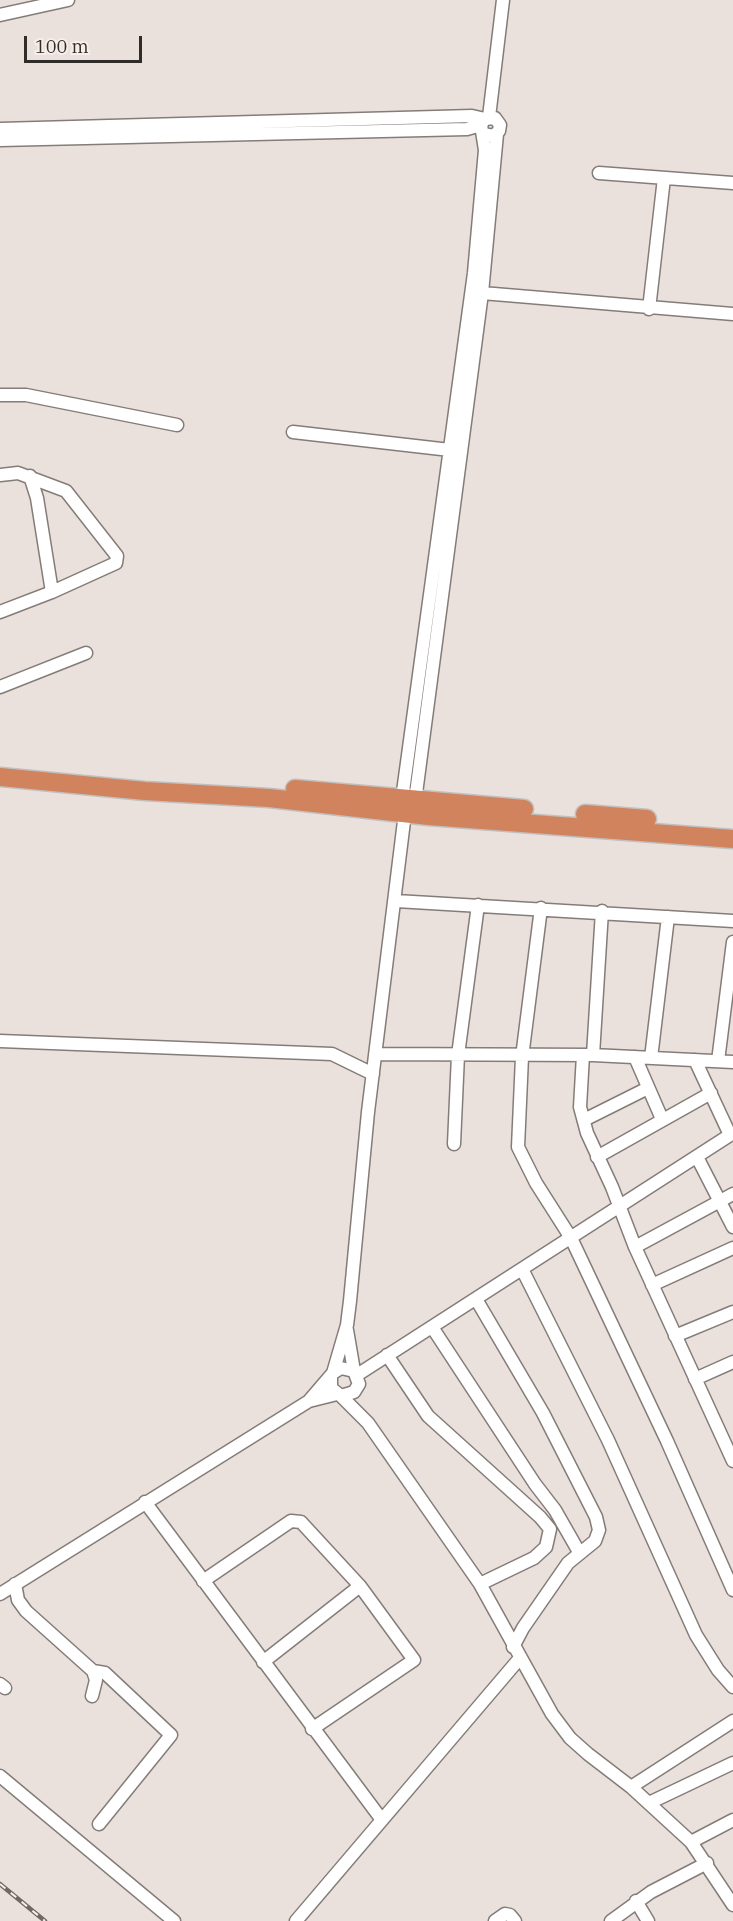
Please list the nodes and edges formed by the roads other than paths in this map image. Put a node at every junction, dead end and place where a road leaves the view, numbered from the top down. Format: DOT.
graph roads {
  1 [pos="68,0"];
  2 [pos="503,0"];
  3 [pos="0,15"];
  4 [pos="489,125"];
  5 [pos="0,129"];
  6 [pos="467,129"];
  7 [pos="0,140"];
  8 [pos="485,150"];
  9 [pos="599,173"];
  10 [pos="664,178"];
  11 [pos="733,183"];
  12 [pos="482,293"];
  13 [pos="649,309"];
  14 [pos="733,314"];
  15 [pos="0,395"];
  16 [pos="177,425"];
  17 [pos="293,432"];
  18 [pos="450,450"];
  19 [pos="0,475"];
  20 [pos="30,476"];
  21 [pos="52,592"];
  22 [pos="0,612"];
  23 [pos="86,653"];
  24 [pos="0,687"];
  25 [pos="0,765"];
  26 [pos="45,775"];
  27 [pos="0,777"];
  28 [pos="407,804"];
  29 [pos="733,827"];
  30 [pos="733,840"];
  31 [pos="396,901"];
  32 [pos="478,905"];
  33 [pos="541,908"];
  34 [pos="602,912"];
  35 [pos="668,917"];
  36 [pos="733,921"];
  37 [pos="733,942"];
  38 [pos="0,1041"];
  39 [pos="375,1054"];
  40 [pos="458,1055"];
  41 [pos="588,1055"];
  42 [pos="522,1057"];
  43 [pos="635,1057"];
  44 [pos="651,1058"];
  45 [pos="695,1060"];
  46 [pos="718,1061"];
  47 [pos="733,1062"];
  48 [pos="373,1074"];
  49 [pos="648,1088"];
  50 [pos="711,1093"];
  51 [pos="662,1119"];
  52 [pos="584,1120"];
  53 [pos="731,1134"];
  54 [pos="454,1144"];
  55 [pos="597,1157"];
  56 [pos="696,1157"];
  57 [pos="733,1194"];
  58 [pos="720,1201"];
  59 [pos="619,1206"];
  60 [pos="733,1227"];
  61 [pos="571,1238"];
  62 [pos="635,1247"];
  63 [pos="733,1248"];
  64 [pos="522,1269"];
  65 [pos="652,1285"];
  66 [pos="476,1299"];
  67 [pos="733,1312"];
  68 [pos="346,1325"];
  69 [pos="432,1327"];
  70 [pos="675,1336"];
  71 [pos="387,1355"];
  72 [pos="733,1362"];
  73 [pos="355,1373"];
  74 [pos="332,1376"];
  75 [pos="695,1379"];
  76 [pos="357,1388"];
  77 [pos="339,1395"];
  78 [pos="309,1401"];
  79 [pos="368,1424"];
  80 [pos="729,1440"];
  81 [pos="733,1461"];
  82 [pos="145,1502"];
  83 [pos="579,1552"];
  84 [pos="203,1581"];
  85 [pos="15,1584"];
  86 [pos="480,1584"];
  87 [pos="360,1586"];
  88 [pos="733,1590"];
  89 [pos="0,1594"];
  90 [pos="513,1647"];
  91 [pos="520,1658"];
  92 [pos="263,1662"];
  93 [pos="93,1671"];
  94 [pos="733,1687"];
  95 [pos="92,1696"];
  96 [pos="733,1721"];
  97 [pos="312,1729"];
  98 [pos="733,1763"];
  99 [pos="0,1776"];
  100 [pos="631,1786"];
  101 [pos="649,1803"];
  102 [pos="382,1820"];
  103 [pos="733,1820"];
  104 [pos="99,1824"];
  105 [pos="691,1842"];
  106 [pos="707,1863"];
  107 [pos="636,1901"];
  108 [pos="733,1905"];
  109 [pos="174,1921"];
  110 [pos="296,1921"];
  111 [pos="495,1921"];
  112 [pos="515,1921"];
  113 [pos="611,1921"];
  114 [pos="648,1921"];
  1 -- 3 [label="street"];
  2 -- 4 [label="street"];
  4 -- 5 [label="street"];
  4 -- 6 [label="street"];
  4 -- 8 [label="street"];
  4 -- 12 [label="street"];
  6 -- 7 [label="street"];
  6 -- 8 [label="street"];
  8 -- 18 [label="street"];
  9 -- 10 [label="street"];
  10 -- 11 [label="street"];
  10 -- 13 [label="street"];
  12 -- 13 [label="street"];
  12 -- 28 [label="street"];
  13 -- 14 [label="street"];
  15 -- 16 [label="street"];
  17 -- 18 [label="street"];
  18 -- 28 [label="street"];
  19 -- 20 [label="street"];
  20 -- 21 [label="street"];
  20 -- 21 [label="street"];
  21 -- 22 [label="street"];
  23 -- 24 [label="street"];
  25 -- 26 [label="highway"];
  26 -- 27 [label="highway"];
  26 -- 28 [label="highway"];
  28 -- 29 [label="highway"];
  28 -- 30 [label="highway"];
  28 -- 31 [label="street"];
  31 -- 32 [label="street"];
  31 -- 39 [label="street"];
  32 -- 33 [label="street"];
  32 -- 40 [label="street"];
  33 -- 34 [label="street"];
  33 -- 42 [label="street"];
  34 -- 35 [label="street"];
  34 -- 41 [label="street"];
  35 -- 36 [label="street"];
  35 -- 44 [label="street"];
  37 -- 46 [label="street"];
  38 -- 48 [label="street"];
  39 -- 40 [label="street"];
  39 -- 48 [label="street"];
  40 -- 42 [label="street"];
  40 -- 54 [label="street"];
  41 -- 42 [label="street"];
  41 -- 43 [label="street"];
  41 -- 52 [label="street"];
  42 -- 61 [label="street"];
  43 -- 44 [label="street"];
  43 -- 49 [label="street"];
  44 -- 45 [label="street"];
  45 -- 46 [label="street"];
  45 -- 50 [label="street"];
  46 -- 47 [label="street"];
  48 -- 68 [label="street"];
  49 -- 51 [label="street"];
  49 -- 52 [label="street"];
  50 -- 51 [label="street"];
  50 -- 53 [label="street"];
  51 -- 55 [label="street"];
  52 -- 55 [label="street"];
  53 -- 56 [label="street"];
  55 -- 59 [label="street"];
  56 -- 58 [label="street"];
  56 -- 59 [label="street"];
  57 -- 58 [label="street"];
  58 -- 60 [label="street"];
  58 -- 62 [label="street"];
  59 -- 61 [label="street"];
  59 -- 62 [label="street"];
  61 -- 64 [label="street"];
  61 -- 88 [label="street"];
  62 -- 65 [label="street"];
  63 -- 65 [label="street"];
  64 -- 66 [label="street"];
  64 -- 94 [label="street"];
  65 -- 70 [label="street"];
  66 -- 69 [label="street"];
  66 -- 83 [label="street"];
  67 -- 70 [label="street"];
  68 -- 73 [label="street"];
  68 -- 74 [label="street"];
  69 -- 71 [label="street"];
  69 -- 83 [label="street"];
  70 -- 75 [label="street"];
  71 -- 73 [label="street"];
  71 -- 86 [label="street"];
  72 -- 75 [label="street"];
  73 -- 74 [label="street"];
  73 -- 76 [label="street"];
  74 -- 77 [label="street"];
  74 -- 78 [label="street"];
  75 -- 80 [label="street"];
  76 -- 77 [label="street"];
  76 -- 79 [label="street"];
  77 -- 78 [label="street"];
  77 -- 79 [label="street"];
  78 -- 82 [label="street"];
  79 -- 86 [label="street"];
  80 -- 81 [label="street"];
  82 -- 84 [label="street"];
  82 -- 85 [label="street"];
  83 -- 90 [label="street"];
  84 -- 87 [label="street"];
  84 -- 92 [label="street"];
  85 -- 89 [label="street"];
  85 -- 93 [label="street"];
  86 -- 90 [label="street"];
  87 -- 92 [label="street"];
  87 -- 97 [label="street"];
  90 -- 91 [label="street"];
  91 -- 100 [label="street"];
  91 -- 102 [label="street"];
  92 -- 97 [label="street"];
  93 -- 95 [label="street"];
  93 -- 104 [label="street"];
  96 -- 100 [label="street"];
  97 -- 102 [label="street"];
  98 -- 101 [label="street"];
  99 -- 109 [label="street"];
  100 -- 101 [label="street"];
  101 -- 105 [label="street"];
  102 -- 110 [label="street"];
  103 -- 105 [label="street"];
  105 -- 106 [label="street"];
  106 -- 107 [label="street"];
  106 -- 108 [label="street"];
  107 -- 113 [label="street"];
  107 -- 114 [label="street"];
  111 -- 112 [label="street"];
}
